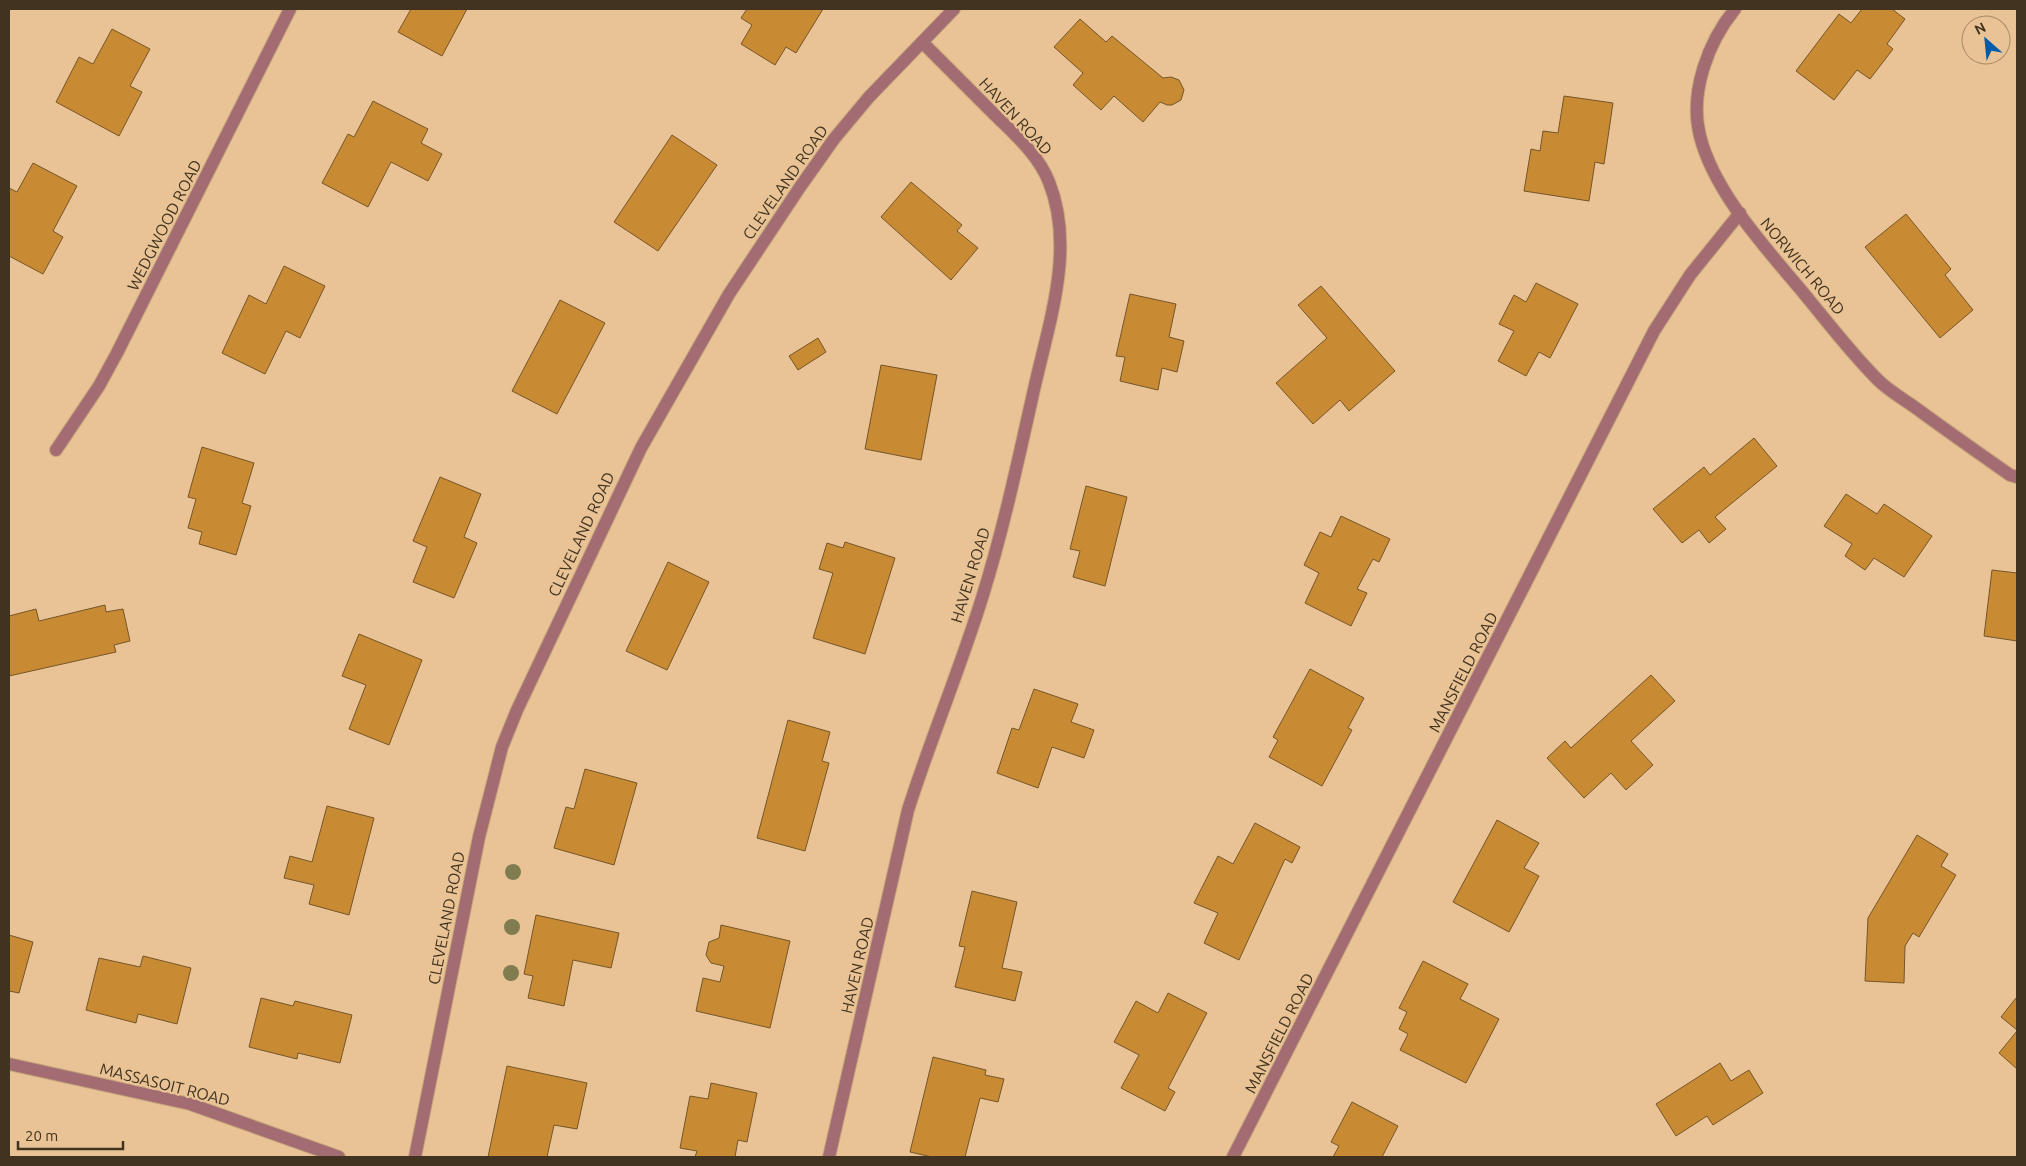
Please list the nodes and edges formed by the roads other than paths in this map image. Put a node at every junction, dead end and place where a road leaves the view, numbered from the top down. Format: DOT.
graph roads {
  1 [pos="290,9"];
  2 [pos="954,9"];
  3 [pos="1735,9"];
  4 [pos="922,42"];
  5 [pos="1740,213"];
  6 [pos="56,450"];
  7 [pos="2017,477"];
  8 [pos="9,1064"];
  9 [pos="339,1157"];
  10 [pos="416,1157"];
  11 [pos="829,1157"];
  12 [pos="1233,1157"];
  1 -- 6 [label="street, WEDGWOOD ROAD"];
  2 -- 4 [label="street, CLEVELAND ROAD"];
  3 -- 5 [label="street, NORWICH ROAD"];
  4 -- 10 [label="street, CLEVELAND ROAD"];
  4 -- 11 [label="street, HAVEN ROAD"];
  5 -- 7 [label="street, NORWICH ROAD"];
  5 -- 12 [label="street, MANSFIELD ROAD"];
  8 -- 9 [label="street, MASSASOIT ROAD"];
}
